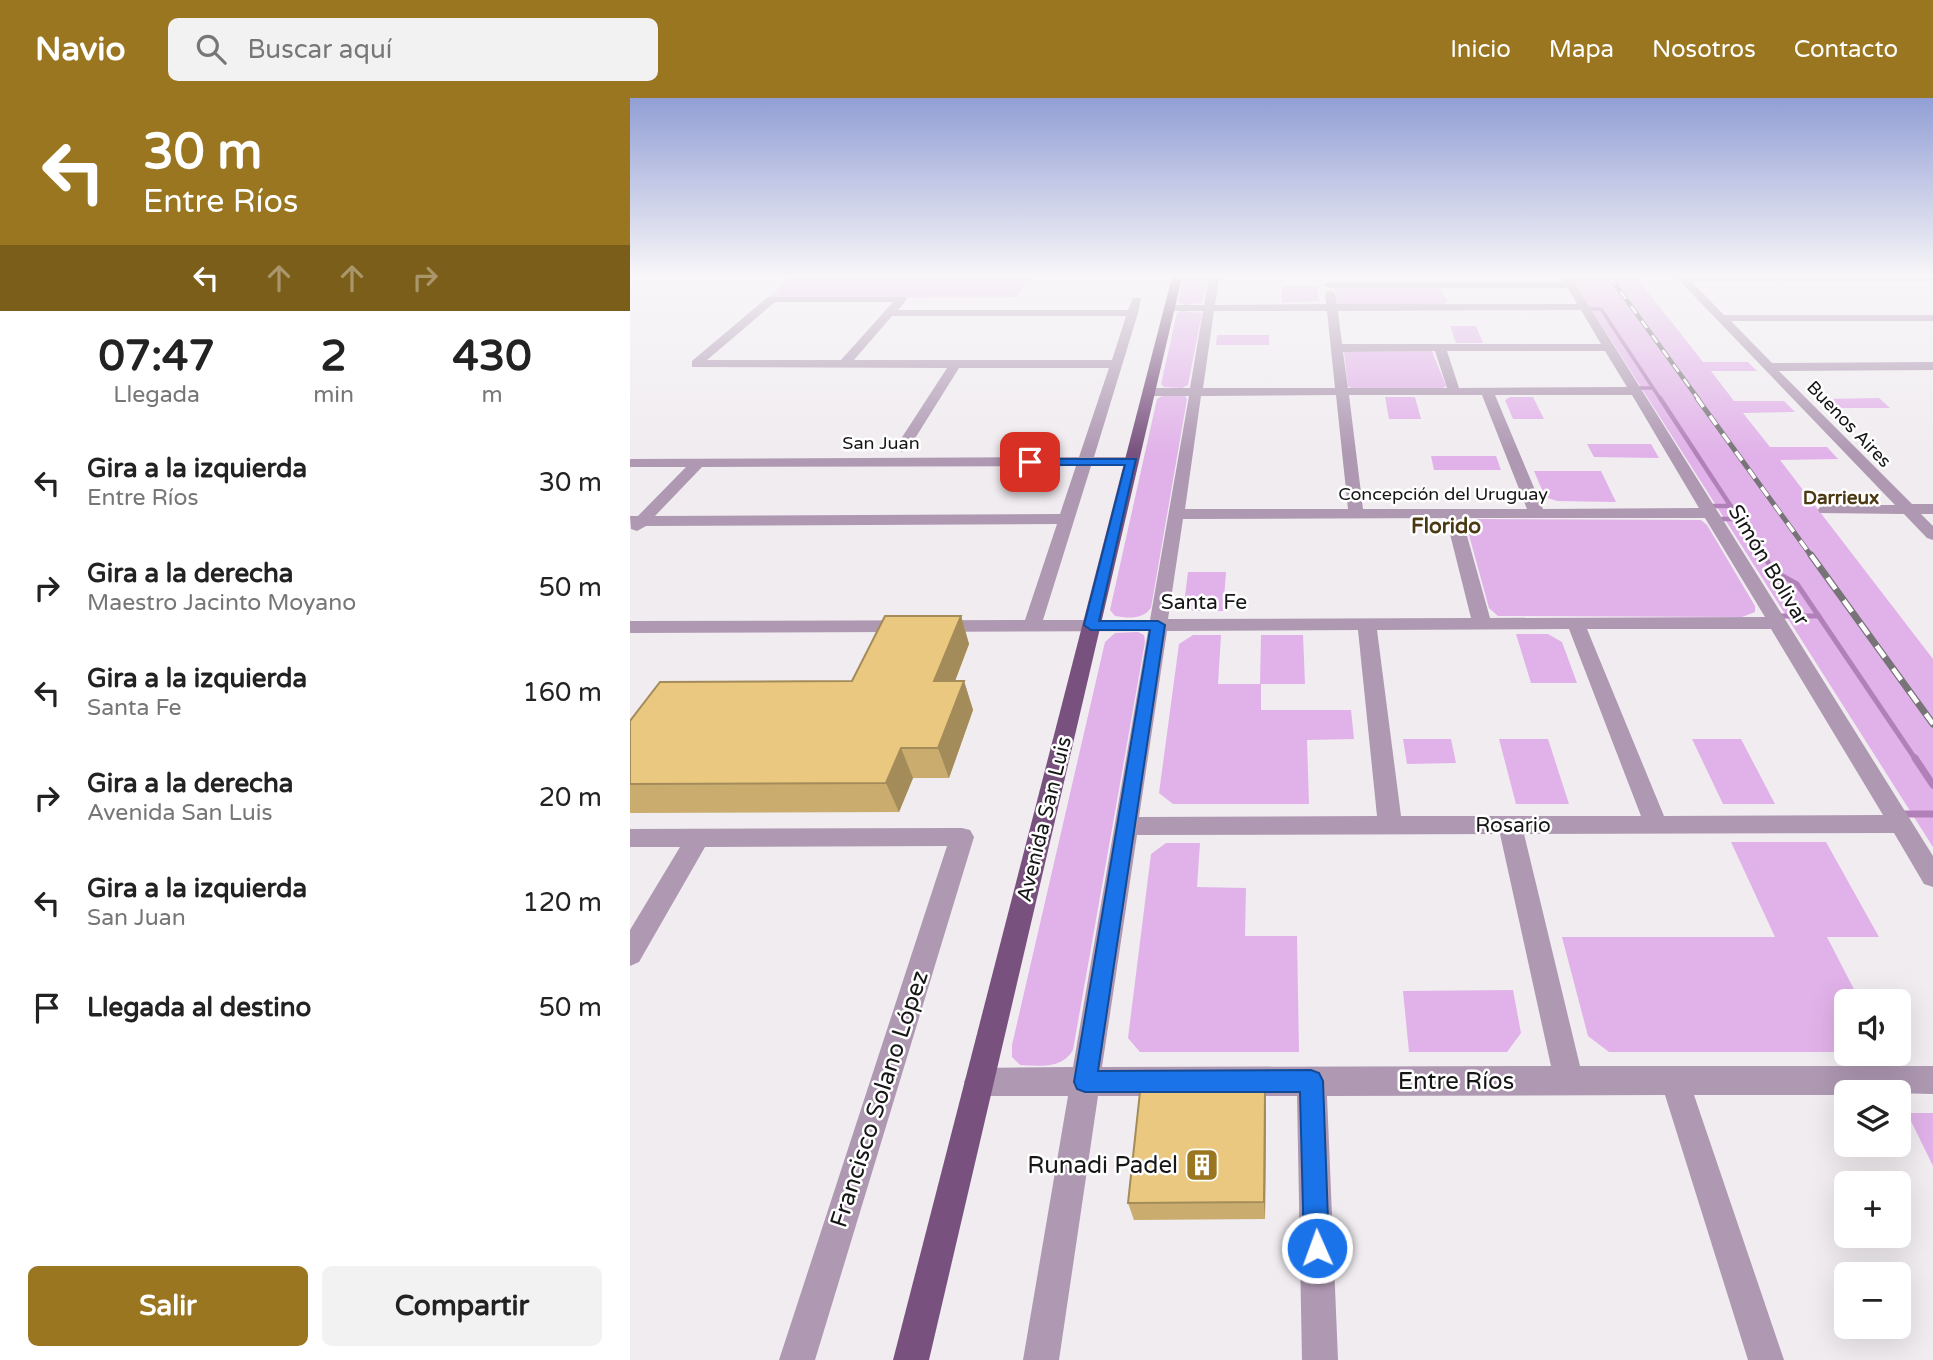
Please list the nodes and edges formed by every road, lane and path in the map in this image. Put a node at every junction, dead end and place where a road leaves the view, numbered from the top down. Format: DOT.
graph roads {
  1 [pos="729,336"];
  2 [pos="869,336"];
  3 [pos="1125,336"];
  4 [pos="1162,336"];
  5 [pos="1205,336"];
  6 [pos="1335,336"];
  7 [pos="1602,336"];
  8 [pos="1739,336"];
  9 [pos="1609,347"];
  10 [pos="1336,348"];
  11 [pos="1440,348"];
  12 [pos="844,364"];
  13 [pos="955,364"];
  14 [pos="1116,364"];
  15 [pos="1913,366"];
  16 [pos="1933,366"];
  17 [pos="1769,367"];
  18 [pos="1933,382"];
  19 [pos="1149,391"];
  20 [pos="1196,391"];
  21 [pos="1342,391"];
  22 [pos="1454,391"];
  23 [pos="1487,391"];
  24 [pos="1636,391"];
  25 [pos="1087,455"];
  26 [pos="1133,455"];
  27 [pos="699,462"];
  28 [pos="630,463"];
  29 [pos="1907,509"];
  30 [pos="1933,509"];
  31 [pos="1826,510"];
  32 [pos="1453,513"];
  33 [pos="1537,513"];
  34 [pos="1710,513"];
  35 [pos="1176,514"];
  36 [pos="1356,514"];
  37 [pos="1066,519"];
  38 [pos="636,521"];
  39 [pos="630,534"];
  40 [pos="1933,536"];
  41 [pos="1777,623"];
  42 [pos="1482,624"];
  43 [pos="1576,624"];
  44 [pos="1091,625"];
  45 [pos="1158,625"];
  46 [pos="1367,625"];
  47 [pos="1032,626"];
  48 [pos="630,628"];
  49 [pos="1901,824"];
  50 [pos="1391,825"];
  51 [pos="1510,825"];
  52 [pos="1656,825"];
  53 [pos="1126,826"];
  54 [pos="630,838"];
  55 [pos="698,838"];
  56 [pos="1933,877"];
  57 [pos="630,954"];
  58 [pos="1933,1080"];
  59 [pos="1311,1081"];
  60 [pos="1569,1081"];
  61 [pos="1675,1081"];
  62 [pos="979,1082"];
  63 [pos="1085,1082"];
  64 [pos="797,1360"];
  65 [pos="911,1360"];
  66 [pos="1041,1360"];
  67 [pos="1320,1360"];
  68 [pos="1766,1360"];
  1 -- 12 [label="street"];
  2 -- 12 [label="street"];
  3 -- 14 [label="street"];
  4 -- 19 [label="main road, Avenida San Luis"];
  5 -- 20 [label="street"];
  6 -- 10 [label="street"];
  7 -- 9 [label="street, Simón Bolivar"];
  8 -- 17 [label="street, Buenos Aires"];
  9 -- 11 [label="street"];
  9 -- 24 [label="street, Simón Bolivar"];
  10 -- 11 [label="street"];
  10 -- 21 [label="street"];
  11 -- 22 [label="street"];
  12 -- 13 [label="street"];
  13 -- 14 [label="street"];
  13 -- 25 [label="street, San Juan"];
  14 -- 25 [label="street"];
  15 -- 16 [label="street"];
  15 -- 17 [label="street"];
  15 -- 18 [label="street"];
  17 -- 29 [label="street, Buenos Aires"];
  19 -- 20 [label="street"];
  19 -- 26 [label="main road, Avenida San Luis"];
  20 -- 21 [label="street"];
  20 -- 35 [label="street"];
  21 -- 22 [label="street"];
  21 -- 36 [label="street"];
  22 -- 23 [label="street"];
  23 -- 24 [label="street"];
  23 -- 33 [label="street"];
  24 -- 34 [label="street, Simón Bolivar"];
  25 -- 26 [label="street, San Juan"];
  25 -- 27 [label="street, San Juan"];
  25 -- 37 [label="street"];
  26 -- 44 [label="main road, Avenida San Luis"];
  27 -- 28 [label="street, San Juan"];
  27 -- 38 [label="street"];
  29 -- 30 [label="street"];
  29 -- 31 [label="street"];
  29 -- 40 [label="street, Buenos Aires"];
  32 -- 33 [label="street, Concepción del Uruguay"];
  32 -- 36 [label="street, Concepción del Uruguay"];
  32 -- 42 [label="street"];
  33 -- 34 [label="street, Concepción del Uruguay"];
  34 -- 41 [label="street, Simón Bolivar"];
  35 -- 36 [label="street, Concepción del Uruguay"];
  35 -- 45 [label="street"];
  37 -- 38 [label="street"];
  37 -- 47 [label="street"];
  38 -- 39 [label="street"];
  41 -- 43 [label="street, Santa Fe"];
  41 -- 49 [label="street, Simón Bolivar"];
  42 -- 43 [label="street, Santa Fe"];
  42 -- 46 [label="street, Santa Fe"];
  43 -- 52 [label="street"];
  44 -- 45 [label="street, Santa Fe"];
  44 -- 47 [label="street, Santa Fe"];
  44 -- 62 [label="main road, Avenida San Luis"];
  45 -- 46 [label="street, Santa Fe"];
  45 -- 53 [label="street"];
  46 -- 50 [label="street"];
  47 -- 48 [label="street, Santa Fe"];
  49 -- 52 [label="street, Rosario"];
  49 -- 56 [label="street, Simón Bolivar"];
  50 -- 51 [label="street, Rosario"];
  50 -- 53 [label="street, Rosario"];
  51 -- 52 [label="street, Rosario"];
  51 -- 60 [label="street"];
  53 -- 63 [label="street"];
  54 -- 55 [label="street"];
  55 -- 57 [label="street"];
  55 -- 64 [label="street, Francisco Solano López"];
  58 -- 61 [label="street, Entre Ríos"];
  59 -- 60 [label="street, Entre Ríos"];
  59 -- 63 [label="street, Entre Ríos"];
  59 -- 67 [label="street"];
  60 -- 61 [label="street, Entre Ríos"];
  61 -- 68 [label="street"];
  62 -- 63 [label="street, Entre Ríos"];
  62 -- 65 [label="main road, Avenida San Luis"];
  63 -- 66 [label="street"];
}
